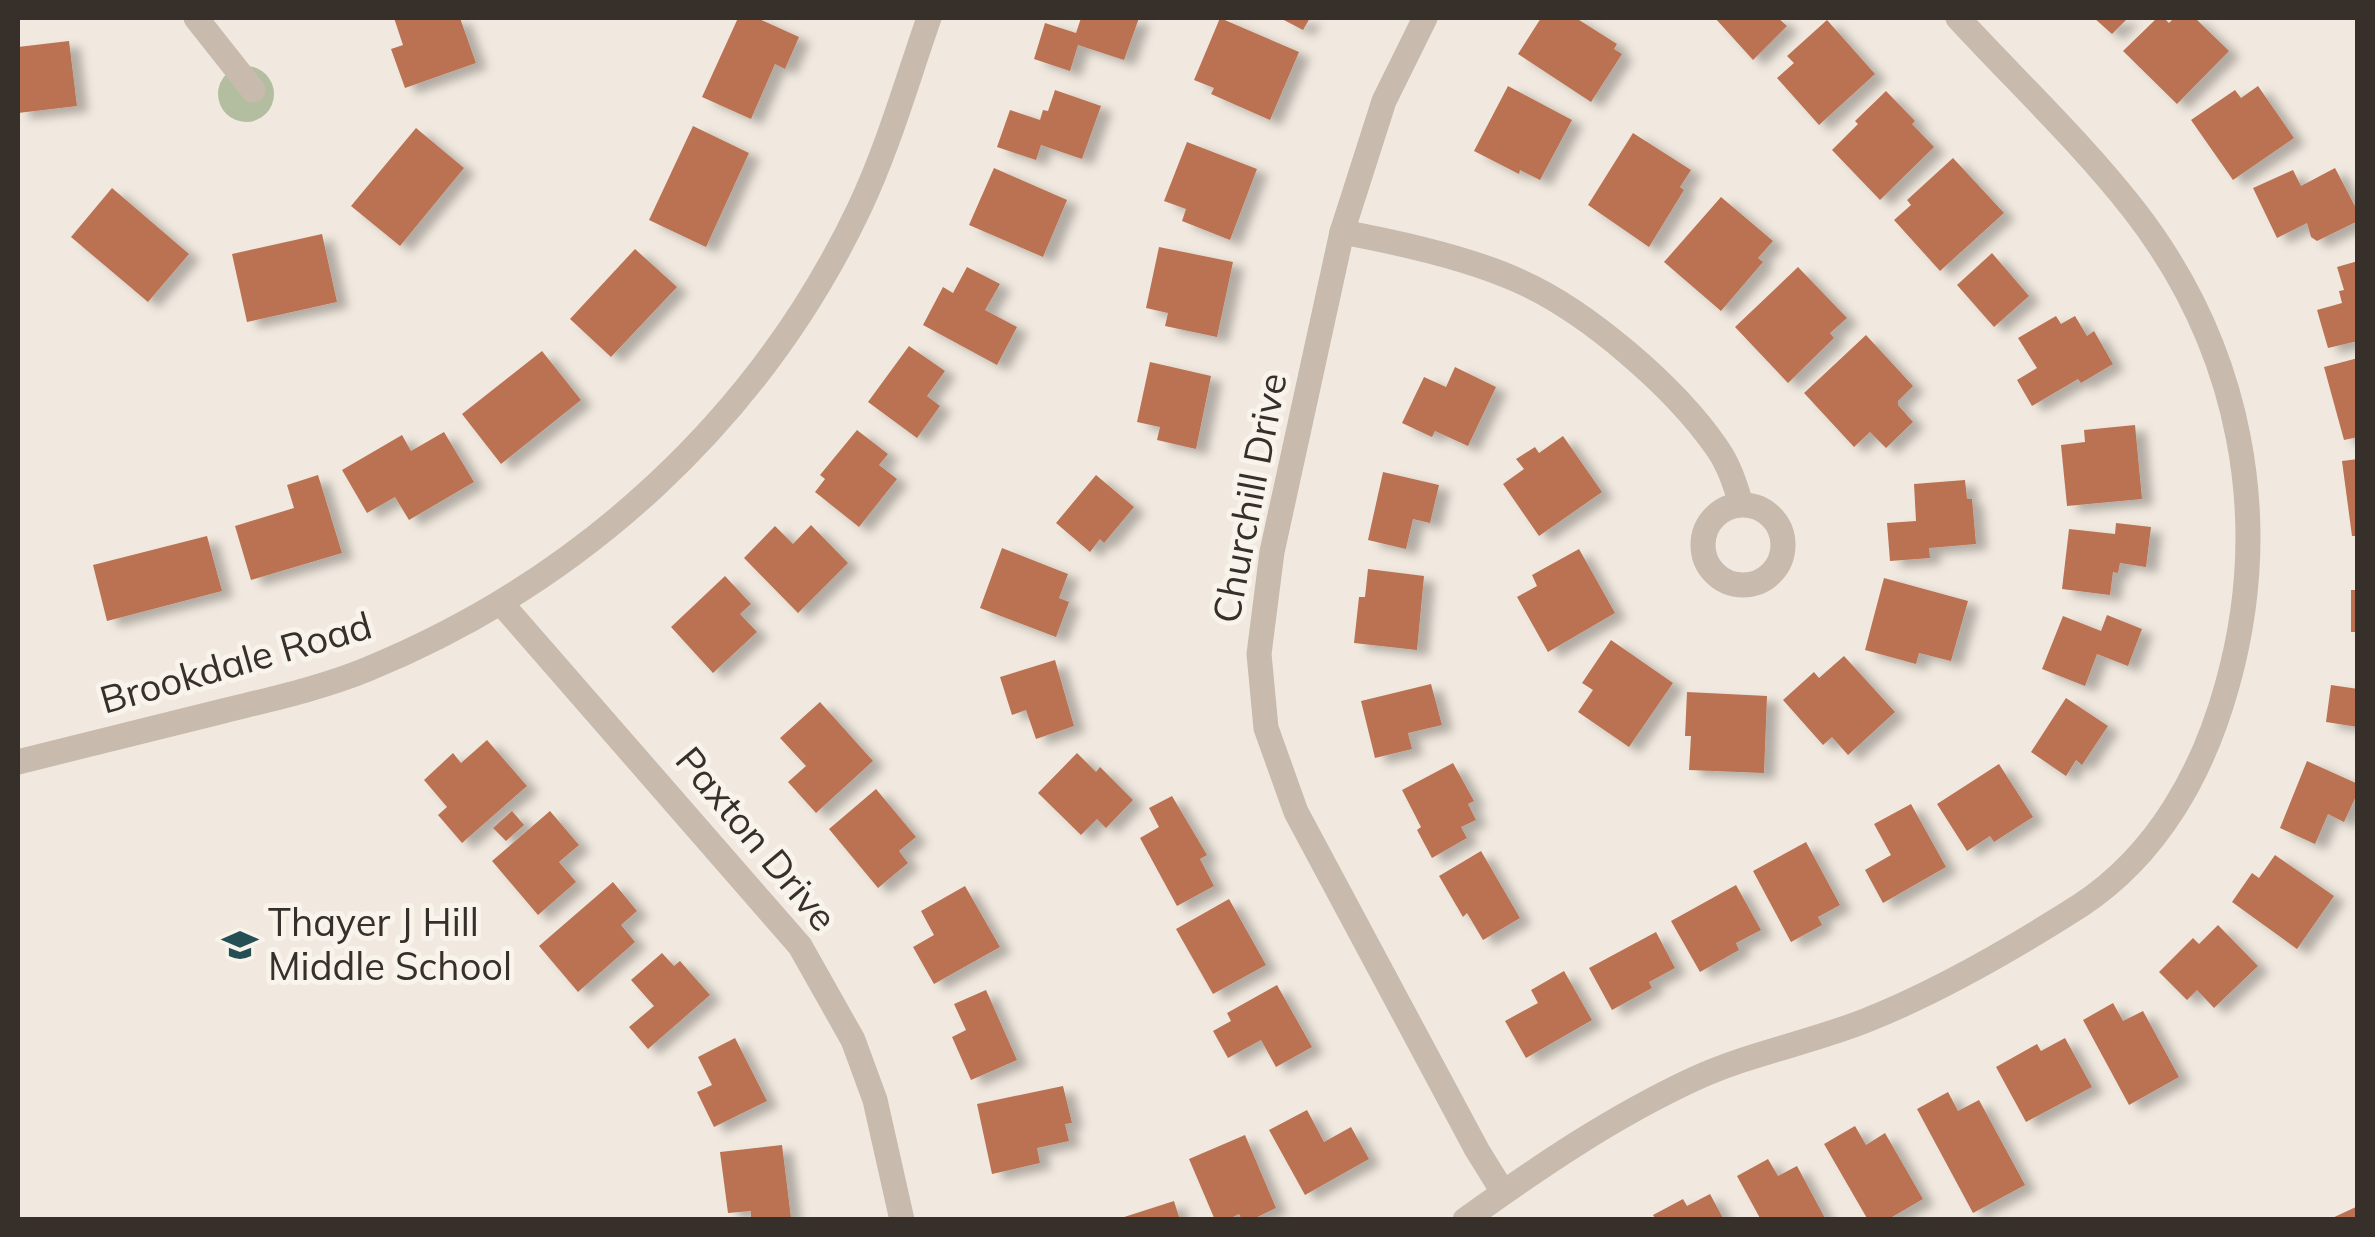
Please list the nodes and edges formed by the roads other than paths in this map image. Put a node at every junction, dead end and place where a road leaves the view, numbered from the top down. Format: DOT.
graph roads {
  1 [pos="196,18"];
  2 [pos="929,18"];
  3 [pos="1425,18"];
  4 [pos="1958,18"];
  5 [pos="253,90"];
  6 [pos="1342,232"];
  7 [pos="1740,504"];
  8 [pos="501,603"];
  9 [pos="18,762"];
  10 [pos="1503,1192"];
  11 [pos="902,1220"];
  12 [pos="1465,1220"];
  1 -- 5 [label="street"];
  2 -- 8 [label="street, Brookdale Road"];
  3 -- 6 [label="street, Churchill Drive"];
  4 -- 10 [label="street"];
  6 -- 7 [label="street"];
  6 -- 10 [label="street, Churchill Drive"];
  8 -- 9 [label="street, Brookdale Road"];
  8 -- 11 [label="street, Paxton Drive"];
  10 -- 12 [label="street"];
}
